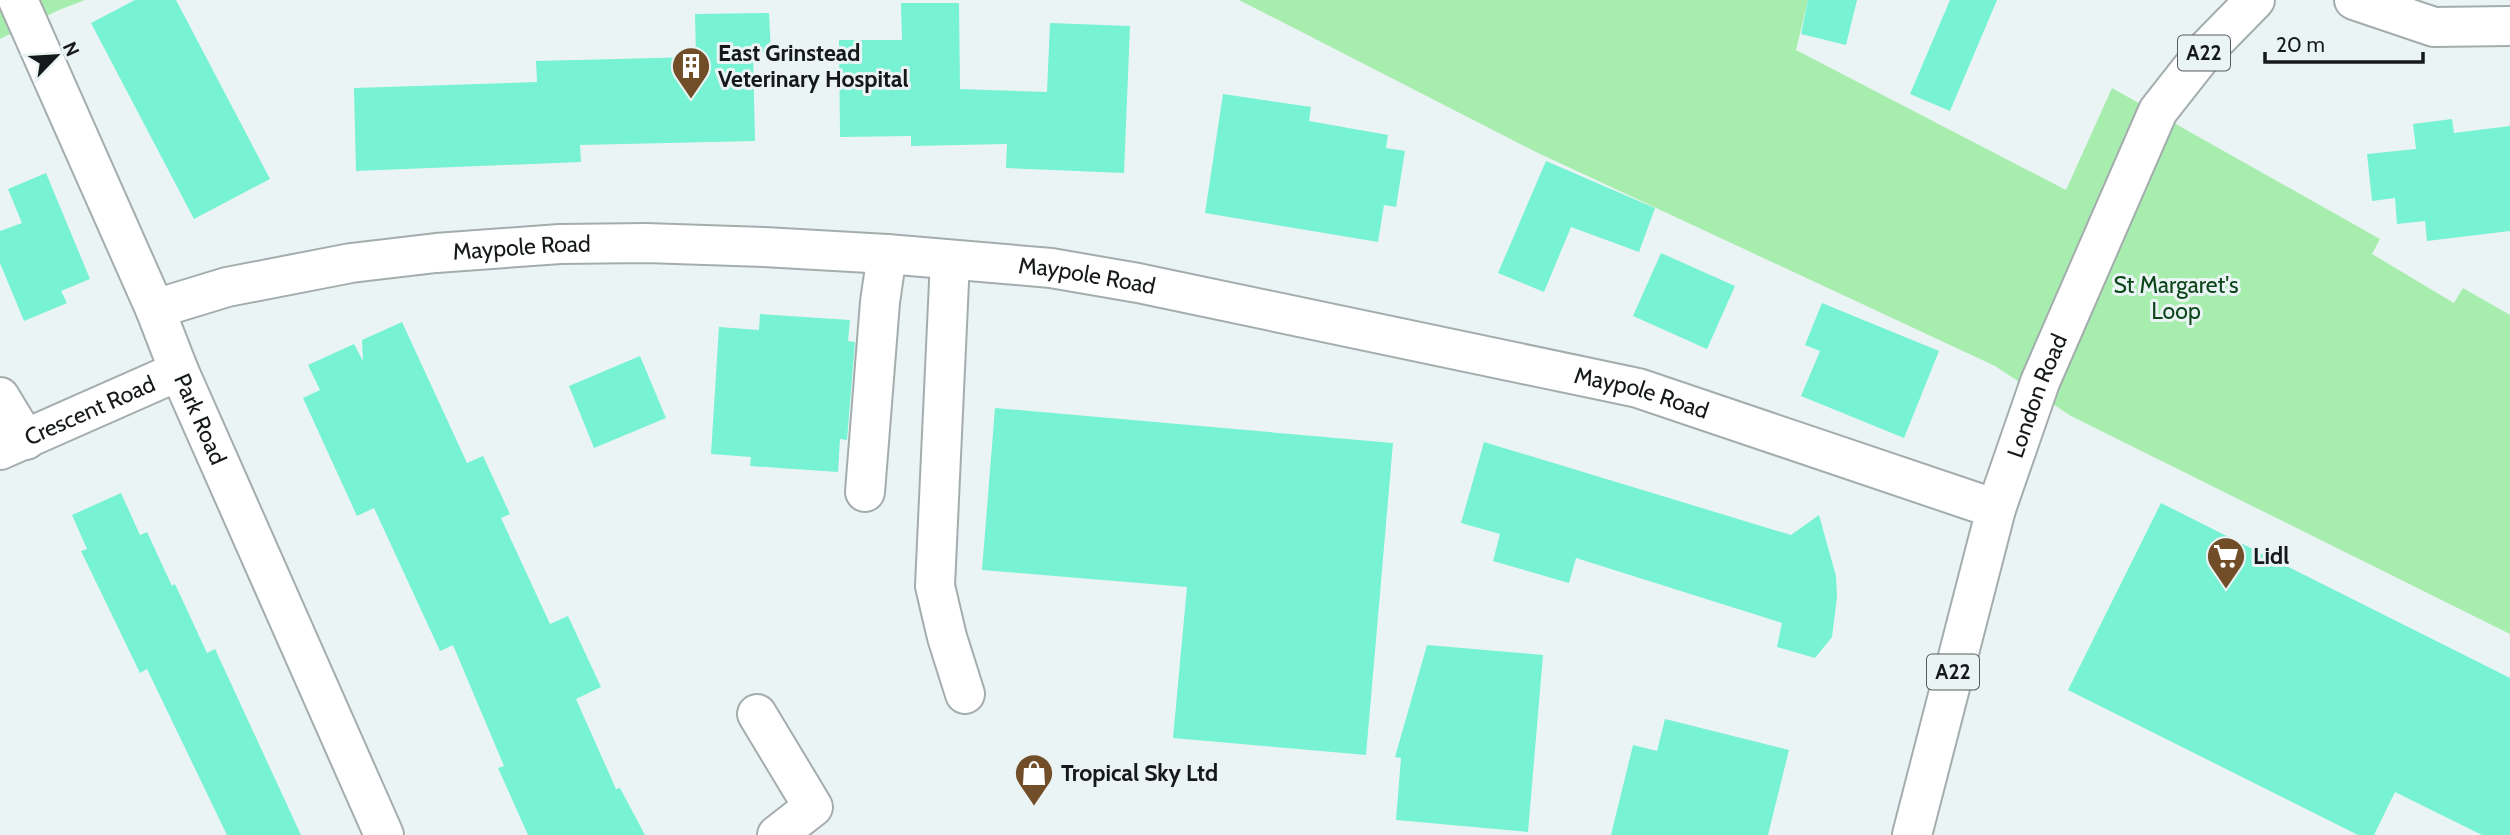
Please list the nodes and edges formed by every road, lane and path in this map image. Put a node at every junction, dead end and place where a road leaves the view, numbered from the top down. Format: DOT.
graph roads {
  1 [pos="18,0"];
  2 [pos="2255,0"];
  3 [pos="2354,0"];
  4 [pos="2510,26"];
  5 [pos="887,254"];
  6 [pos="950,260"];
  7 [pos="155,309"];
  8 [pos="178,371"];
  9 [pos="0,397"];
  10 [pos="13,445"];
  11 [pos="865,492"];
  12 [pos="1996,509"];
  13 [pos="965,694"];
  14 [pos="757,714"];
  15 [pos="384,835"];
  16 [pos="776,835"];
  17 [pos="1913,835"];
  1 -- 7 [label="main road, Park Road"];
  2 -- 12 [label="main road, London Road / A22"];
  3 -- 4 [label="main road"];
  5 -- 6 [label="main road, Maypole Road"];
  5 -- 7 [label="main road, Maypole Road"];
  5 -- 11 [label="main road"];
  6 -- 12 [label="main road, Maypole Road"];
  6 -- 13 [label="main road"];
  7 -- 8 [label="main road, Park Road"];
  8 -- 10 [label="main road, Crescent Road"];
  8 -- 15 [label="main road, Park Road"];
  9 -- 10 [label="main road"];
  12 -- 17 [label="main road, London Road / A22"];
  14 -- 16 [label="main road"];
}
